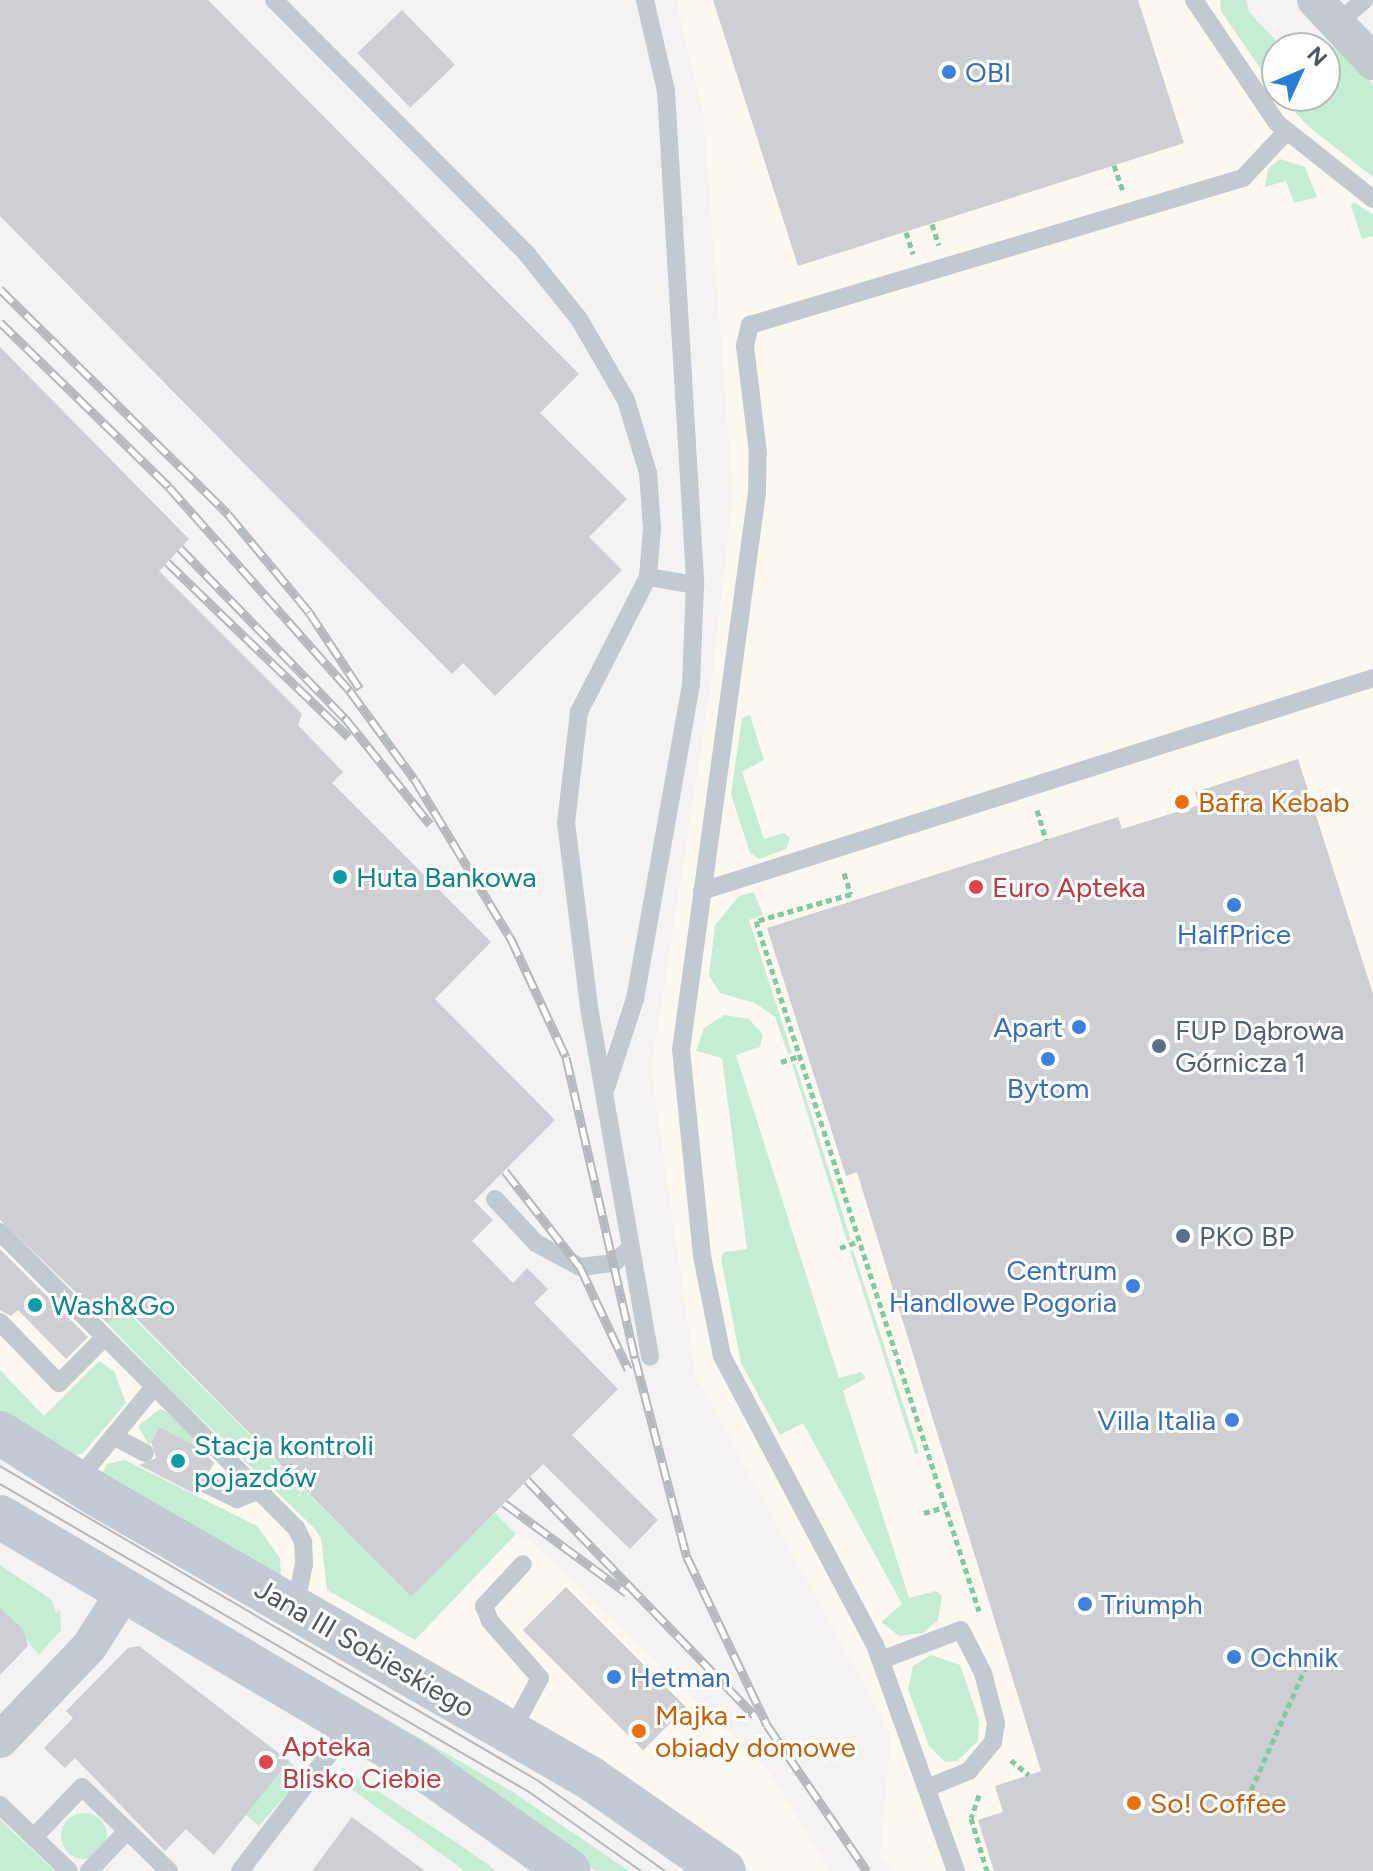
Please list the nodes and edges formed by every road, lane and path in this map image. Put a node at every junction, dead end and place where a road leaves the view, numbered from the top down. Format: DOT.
graph roads {
  1 [pos="274,0"];
  2 [pos="645,0"];
  3 [pos="1194,0"];
  4 [pos="1339,8"];
  5 [pos="1373,62"];
  6 [pos="1286,132"];
  7 [pos="1373,199"];
  8 [pos="648,577"];
  9 [pos="695,585"];
  10 [pos="1373,678"];
  11 [pos="835,849"];
  12 [pos="702,891"];
  13 [pos="800,1056"];
  14 [pos="781,1062"];
  15 [pos="604,1092"];
  16 [pos="495,1199"];
  17 [pos="0,1232"];
  18 [pos="859,1241"];
  19 [pos="840,1248"];
  20 [pos="628,1250"];
  21 [pos="0,1322"];
  22 [pos="103,1339"];
  23 [pos="650,1357"];
  24 [pos="152,1389"];
  25 [pos="0,1433"];
  26 [pos="113,1436"];
  27 [pos="145,1453"];
  28 [pos="76,1482"];
  29 [pos="204,1483"];
  30 [pos="263,1489"];
  31 [pos="945,1507"];
  32 [pos="924,1513"];
  33 [pos="0,1517"];
  34 [pos="523,1564"];
  35 [pos="124,1592"];
  36 [pos="295,1608"];
  37 [pos="984,1619"];
  38 [pos="881,1660"];
  39 [pos="1309,1660"];
  40 [pos="352,1724"];
  41 [pos="511,1732"];
  42 [pos="0,1740"];
  43 [pos="1010,1760"];
  44 [pos="1029,1775"];
  45 [pos="927,1788"];
  46 [pos="0,1805"];
  47 [pos="1243,1808"];
  48 [pos="127,1831"];
  49 [pos="34,1837"];
  50 [pos="69,1871"];
  51 [pos="89,1871"];
  52 [pos="169,1871"];
  53 [pos="240,1871"];
  54 [pos="569,1871"];
  55 [pos="724,1871"];
  56 [pos="956,1871"];
  1 -- 8 [label="lane"];
  2 -- 9 [label="lane"];
  3 -- 6 [label="lane"];
  4 -- 5 [label="street"];
  6 -- 7 [label="lane"];
  6 -- 12 [label="lane"];
  8 -- 9 [label="lane"];
  8 -- 15 [label="lane"];
  9 -- 15 [label="lane"];
  10 -- 11 [label="lane"];
  11 -- 12 [label="lane"];
  11 -- 13 [label="path"];
  12 -- 38 [label="lane"];
  13 -- 14 [label="path"];
  13 -- 18 [label="path"];
  15 -- 20 [label="lane"];
  16 -- 20 [label="lane"];
  17 -- 22 [label="lane"];
  18 -- 19 [label="path"];
  18 -- 31 [label="path"];
  20 -- 23 [label="lane"];
  21 -- 22 [label="lane"];
  22 -- 24 [label="lane"];
  24 -- 26 [label="lane"];
  24 -- 30 [label="lane"];
  25 -- 28 [label="main road, Jana III Sobieskiego"];
  26 -- 27 [label="lane"];
  26 -- 28 [label="lane"];
  28 -- 36 [label="main road, Jana III Sobieskiego"];
  29 -- 30 [label="lane"];
  30 -- 36 [label="lane"];
  31 -- 32 [label="path"];
  31 -- 37 [label="path"];
  33 -- 35 [label="main road"];
  34 -- 41 [label="lane"];
  35 -- 40 [label="main road"];
  35 -- 42 [label="street"];
  36 -- 41 [label="main road, Jana III Sobieskiego"];
  38 -- 45 [label="lane"];
  38 -- 45 [label="lane"];
  39 -- 47 [label="path"];
  40 -- 53 [label="lane"];
  40 -- 54 [label="main road"];
  41 -- 55 [label="main road, Jana III Sobieskiego"];
  43 -- 44 [label="path"];
  45 -- 56 [label="lane"];
  46 -- 49 [label="lane"];
  48 -- 49 [label="lane"];
  48 -- 51 [label="lane"];
  48 -- 52 [label="lane"];
  49 -- 50 [label="lane"];
}
